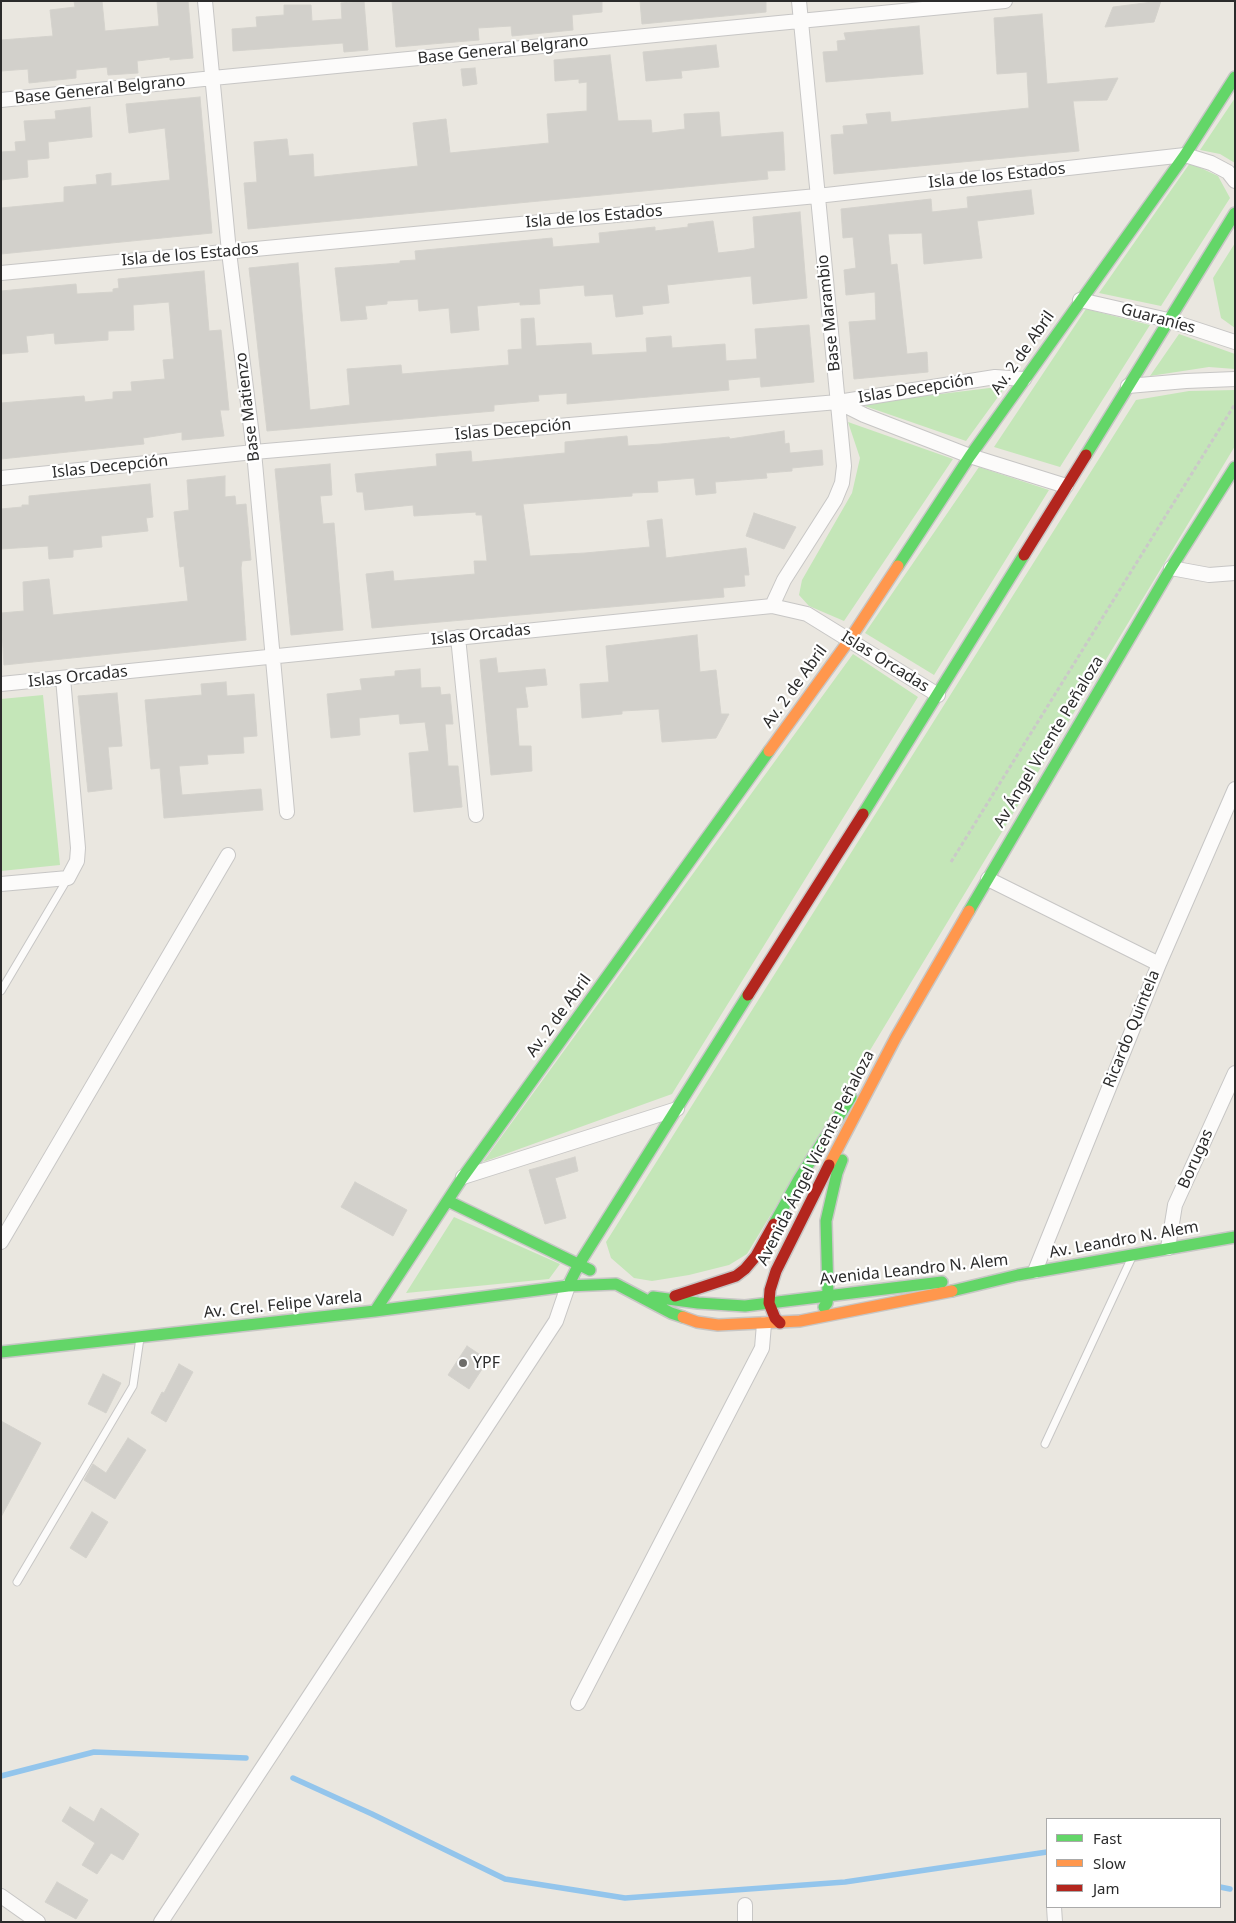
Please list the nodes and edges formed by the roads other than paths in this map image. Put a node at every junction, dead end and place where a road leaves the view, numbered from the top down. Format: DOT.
graph roads {
  1 [pos="206,1"];
  2 [pos="799,1"];
  3 [pos="1005,1"];
  4 [pos="800,20"];
  5 [pos="1235,77"];
  6 [pos="213,78"];
  7 [pos="1,100"];
  8 [pos="1186,155"];
  9 [pos="1235,180"];
  10 [pos="816,196"];
  11 [pos="1235,213"];
  12 [pos="229,252"];
  13 [pos="1,273"];
  14 [pos="1080,300"];
  15 [pos="1168,320"];
  16 [pos="1235,342"];
  17 [pos="1024,379"];
  18 [pos="1235,379"];
  19 [pos="1128,386"];
  20 [pos="838,402"];
  21 [pos="254,452"];
  22 [pos="970,456"];
  23 [pos="1235,467"];
  24 [pos="1,478"];
  25 [pos="1066,486"];
  26 [pos="1171,568"];
  27 [pos="1235,573"];
  28 [pos="772,606"];
  29 [pos="458,637"];
  30 [pos="850,639"];
  31 [pos="274,656"];
  32 [pos="63,678"];
  33 [pos="1,684"];
  34 [pos="938,694"];
  35 [pos="1235,789"];
  36 [pos="287,812"];
  37 [pos="476,815"];
  38 [pos="228,855"];
  39 [pos="68,878"];
  40 [pos="988,879"];
  41 [pos="1,884"];
  42 [pos="1158,964"];
  43 [pos="1,991"];
  44 [pos="896,1037"];
  45 [pos="883,1063"];
  46 [pos="1235,1073"];
  47 [pos="677,1109"];
  48 [pos="463,1177"];
  49 [pos="448,1201"];
  50 [pos="1235,1237"];
  51 [pos="1,1242"];
  52 [pos="1168,1248"];
  53 [pos="1133,1255"];
  54 [pos="579,1264"];
  55 [pos="1035,1272"];
  56 [pos="1018,1274"];
  57 [pos="616,1284"];
  58 [pos="568,1286"];
  59 [pos="640,1296"];
  60 [pos="828,1296"];
  61 [pos="665,1299"];
  62 [pos="769,1304"];
  63 [pos="375,1311"];
  64 [pos="794,1321"];
  65 [pos="780,1323"];
  66 [pos="764,1324"];
  67 [pos="140,1336"];
  68 [pos="1,1352"];
  69 [pos="1045,1444"];
  70 [pos="17,1582"];
  71 [pos="578,1702"];
  72 [pos="1,1896"];
  73 [pos="744,1905"];
  74 [pos="1054,1908"];
  75 [pos="38,1922"];
  76 [pos="161,1922"];
  77 [pos="745,1922"];
  78 [pos="1054,1922"];
  1 -- 6 [label="street, Base Matienzo"];
  2 -- 4 [label="street, Base Marambio"];
  3 -- 4 [label="street, Base General Belgrano"];
  4 -- 6 [label="street, Base General Belgrano"];
  4 -- 10 [label="street, Base Marambio"];
  5 -- 8 [label="main road, Av. 2 de Abril"];
  6 -- 7 [label="street, Base General Belgrano"];
  6 -- 12 [label="street, Base Matienzo"];
  8 -- 9 [label="street"];
  8 -- 10 [label="street, Isla de los Estados"];
  8 -- 14 [label="main road, Av. 2 de Abril"];
  10 -- 12 [label="street, Isla de los Estados"];
  10 -- 20 [label="street, Base Marambio"];
  11 -- 15 [label="main road"];
  12 -- 13 [label="street, Isla de los Estados"];
  12 -- 21 [label="street, Base Matienzo"];
  14 -- 15 [label="street, Guaraníes"];
  14 -- 17 [label="main road, Av. 2 de Abril"];
  15 -- 16 [label="street, Guaraníes"];
  15 -- 19 [label="main road"];
  17 -- 20 [label="street, Islas Decepción"];
  17 -- 22 [label="main road, Av. 2 de Abril"];
  18 -- 19 [label="street"];
  19 -- 25 [label="main road"];
  20 -- 21 [label="street, Islas Decepción"];
  20 -- 22 [label="street"];
  20 -- 28 [label="street, Base Marambio"];
  21 -- 24 [label="street, Islas Decepción"];
  21 -- 31 [label="street, Base Matienzo"];
  22 -- 25 [label="street"];
  22 -- 30 [label="main road, Av. 2 de Abril"];
  23 -- 26 [label="main road, Av Ángel Vicente Peñaloza"];
  25 -- 34 [label="main road"];
  26 -- 27 [label="street"];
  26 -- 40 [label="main road, Av Ángel Vicente Peñaloza"];
  28 -- 29 [label="street, Islas Orcadas"];
  28 -- 30 [label="street, Islas Orcadas"];
  29 -- 31 [label="street, Islas Orcadas"];
  29 -- 37 [label="street"];
  30 -- 34 [label="street, Islas Orcadas"];
  30 -- 48 [label="main road, Av. 2 de Abril"];
  31 -- 32 [label="street, Islas Orcadas"];
  31 -- 36 [label="street, Base Matienzo"];
  32 -- 33 [label="street, Islas Orcadas"];
  32 -- 39 [label="street"];
  34 -- 47 [label="main road"];
  35 -- 42 [label="street, Ricardo Quintela"];
  38 -- 51 [label="street"];
  39 -- 41 [label="street"];
  39 -- 43 [label="lane"];
  40 -- 42 [label="street"];
  40 -- 44 [label="main road, Av Ángel Vicente Peñaloza"];
  42 -- 55 [label="street, Ricardo Quintela"];
  44 -- 45 [label="main road, Avenida Ángel Vicente Peñaloza"];
  44 -- 60 [label="main road"];
  45 -- 61 [label="main road"];
  45 -- 62 [label="main road, Avenida Ángel Vicente Peñaloza"];
  46 -- 52 [label="street, Borugas"];
  47 -- 48 [label="street"];
  47 -- 54 [label="main road"];
  48 -- 49 [label="main road, Av. 2 de Abril"];
  49 -- 54 [label="main road"];
  49 -- 63 [label="main road, Av. 2 de Abril"];
  50 -- 52 [label="main road, Av. Leandro N. Alem"];
  52 -- 53 [label="main road, Av. Leandro N. Alem"];
  53 -- 55 [label="main road, Av. Leandro N. Alem"];
  53 -- 69 [label="lane"];
  54 -- 57 [label="main road"];
  54 -- 58 [label="main road"];
  55 -- 56 [label="main road, Av. Leandro N. Alem"];
  56 -- 60 [label="main road, Avenida Leandro N. Alem"];
  56 -- 64 [label="main road, Avenida Leandro N. Alem"];
  57 -- 58 [label="main road, Avenida Leandro N. Alem"];
  57 -- 59 [label="main road, Avenida Leandro N. Alem"];
  58 -- 63 [label="main road, Av. Crel. Felipe Varela"];
  58 -- 76 [label="street"];
  59 -- 61 [label="main road, Avenida Leandro N. Alem"];
  59 -- 66 [label="main road, Avenida Leandro N. Alem"];
  60 -- 62 [label="main road, Avenida Leandro N. Alem"];
  60 -- 64 [label="main road"];
  61 -- 62 [label="main road, Avenida Leandro N. Alem"];
  62 -- 65 [label="main road"];
  63 -- 67 [label="main road, Av. Crel. Felipe Varela"];
  64 -- 65 [label="main road, Avenida Leandro N. Alem"];
  65 -- 66 [label="main road, Avenida Leandro N. Alem"];
  66 -- 71 [label="street"];
  67 -- 68 [label="main road, Av. Crel. Felipe Varela"];
  67 -- 70 [label="lane"];
  72 -- 75 [label="street"];
  73 -- 77 [label="street"];
  74 -- 78 [label="street"];
}
